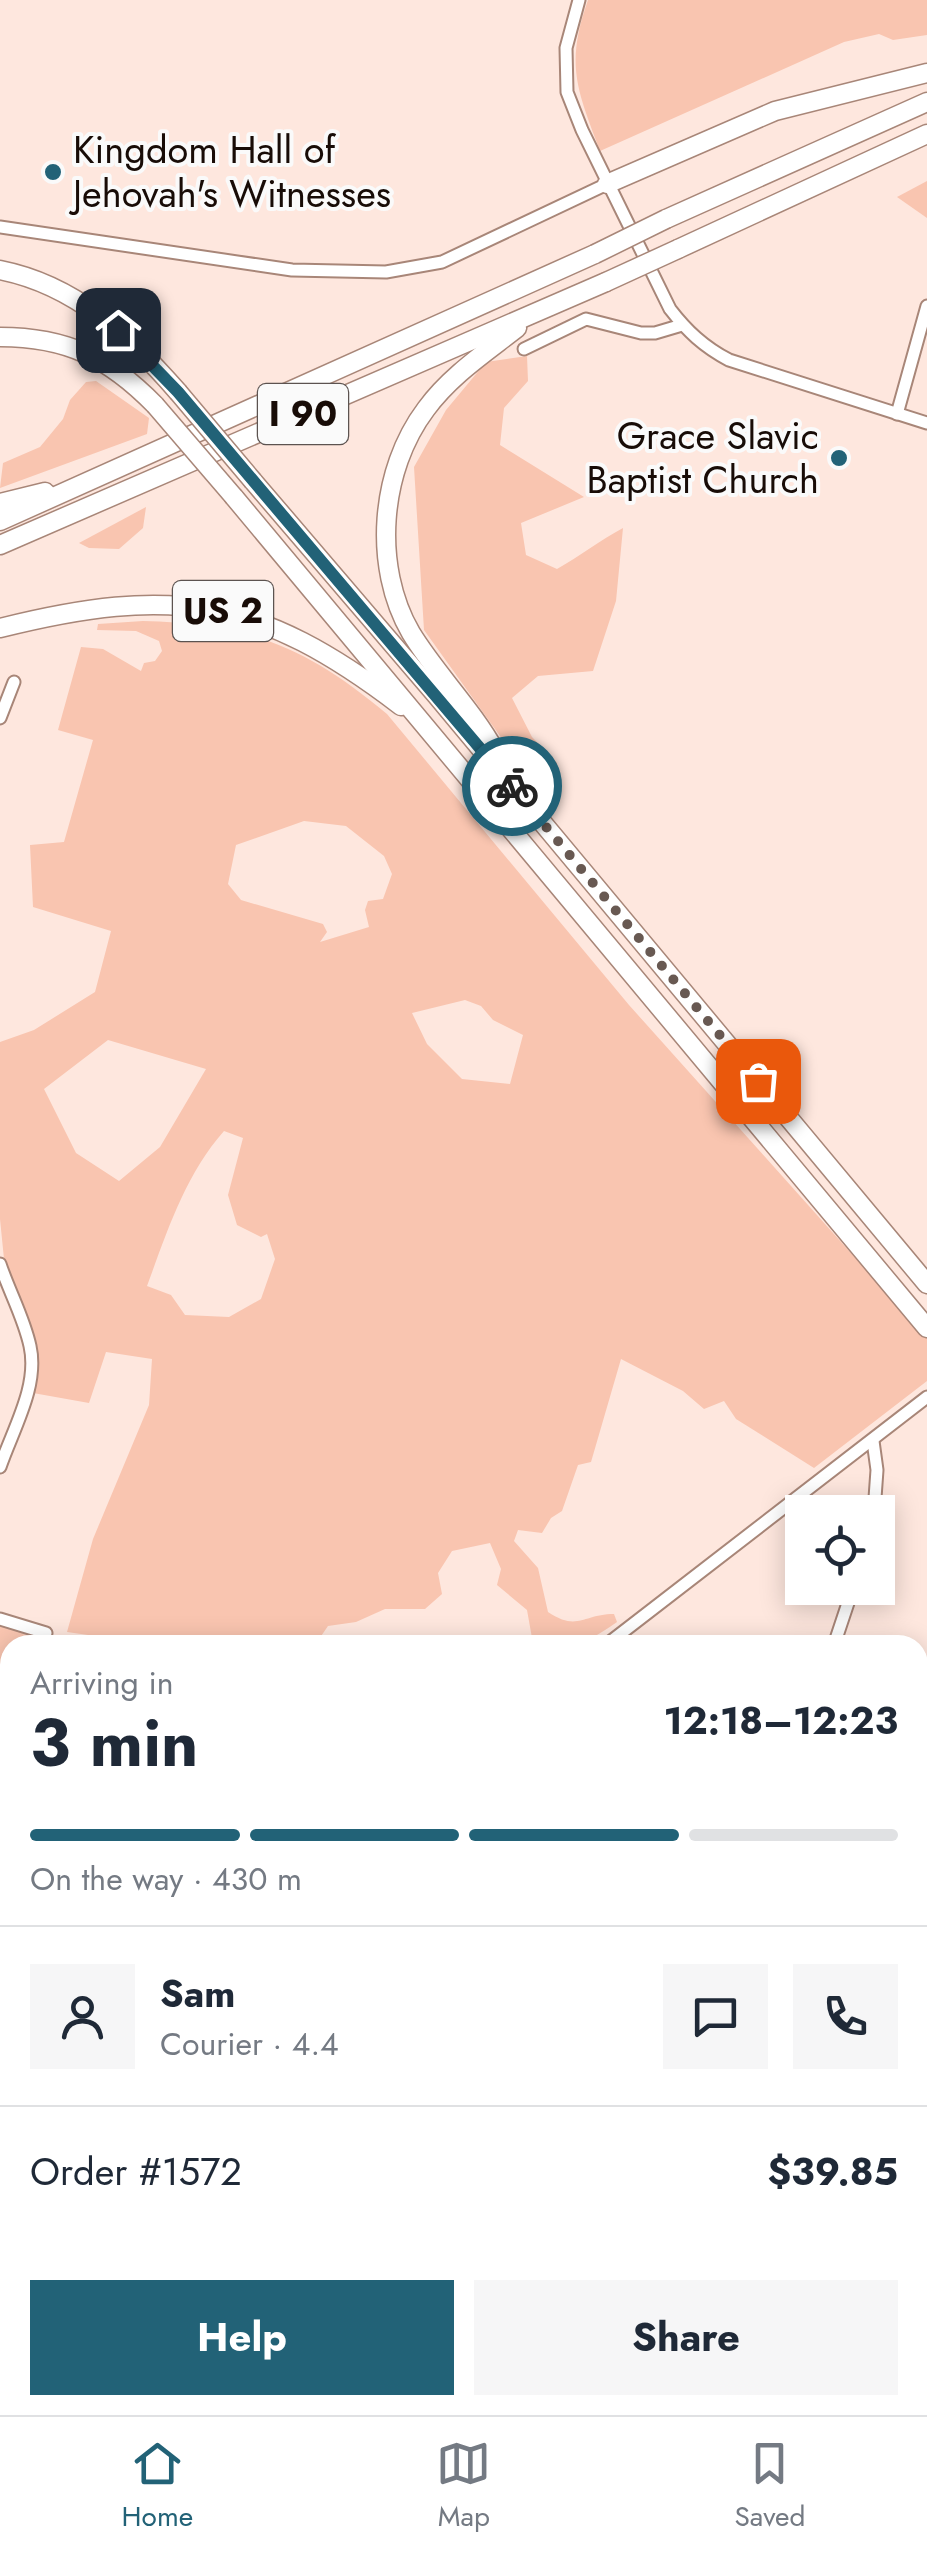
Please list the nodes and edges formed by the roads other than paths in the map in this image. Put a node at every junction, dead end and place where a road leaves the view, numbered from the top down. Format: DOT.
graph roads {
  1 [pos="579,0"];
  2 [pos="927,73"];
  3 [pos="927,102"];
  4 [pos="927,134"];
  5 [pos="608,184"];
  6 [pos="0,227"];
  7 [pos="0,270"];
  8 [pos="927,306"];
  9 [pos="536,312"];
  10 [pos="682,325"];
  11 [pos="0,337"];
  12 [pos="524,349"];
  13 [pos="897,414"];
  14 [pos="927,423"];
  15 [pos="90,482"];
  16 [pos="0,502"];
  17 [pos="0,521"];
  18 [pos="0,545"];
  19 [pos="0,628"];
  20 [pos="14,682"];
  21 [pos="0,718"];
  22 [pos="419,720"];
  23 [pos="516,791"];
  24 [pos="0,1264"];
  25 [pos="927,1284"];
  26 [pos="927,1328"];
  27 [pos="927,1397"];
  28 [pos="873,1441"];
  29 [pos="0,1467"];
  30 [pos="876,1495"];
  31 [pos="847,1605"];
  32 [pos="0,1619"];
  33 [pos="46,1633"];
  34 [pos="619,1635"];
  35 [pos="837,1635"];
  1 -- 5 [label="street"];
  2 -- 5 [label="highway"];
  3 -- 15 [label="highway, I 90, bridge"];
  4 -- 9 [label="highway, I 90, bridge"];
  5 -- 6 [label="street"];
  5 -- 10 [label="street"];
  7 -- 23 [label="highway, US 2, bridge"];
  8 -- 13 [label="street"];
  9 -- 18 [label="highway, I 90"];
  9 -- 23 [label="highway"];
  10 -- 12 [label="street"];
  10 -- 13 [label="street"];
  11 -- 22 [label="highway, US 2, bridge"];
  13 -- 14 [label="street"];
  15 -- 16 [label="highway"];
  15 -- 17 [label="highway, I 90"];
  19 -- 22 [label="highway, US 2"];
  20 -- 21 [label="street"];
  22 -- 26 [label="highway, US 2"];
  23 -- 25 [label="highway, US 2"];
  24 -- 29 [label="street"];
  27 -- 28 [label="street"];
  28 -- 30 [label="street"];
  28 -- 34 [label="street"];
  31 -- 35 [label="street"];
  32 -- 33 [label="street"];
}
